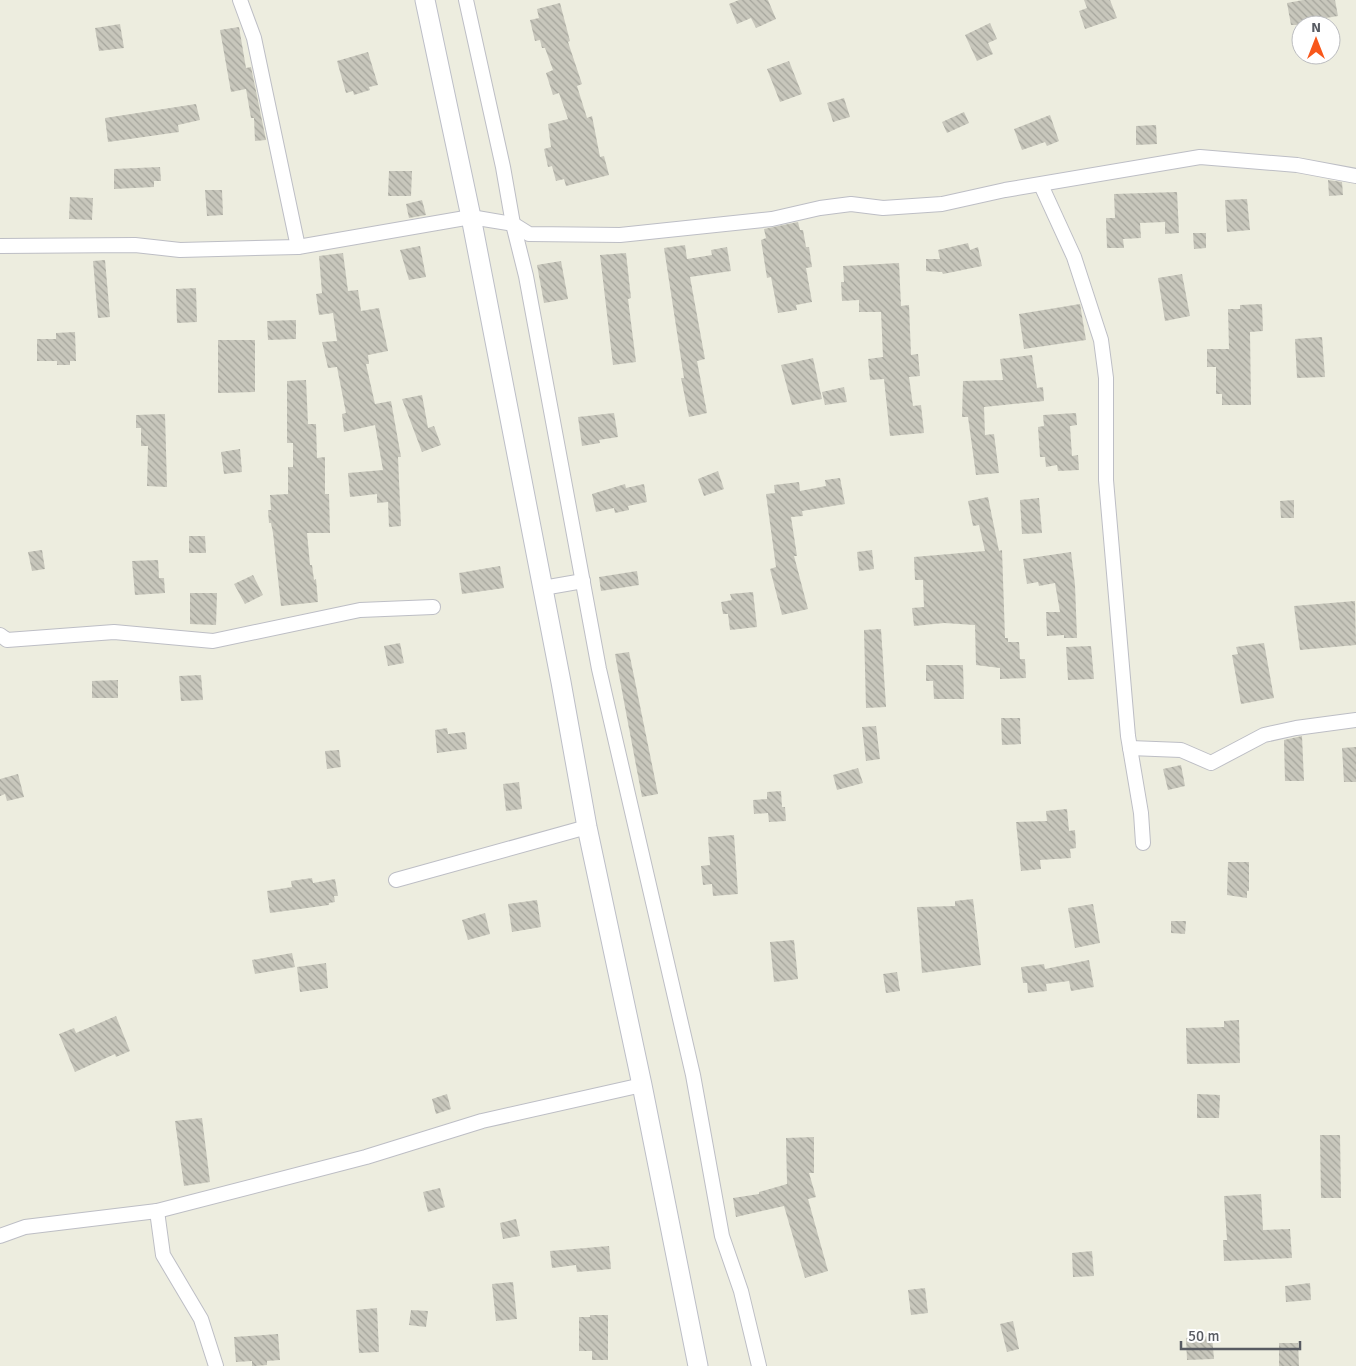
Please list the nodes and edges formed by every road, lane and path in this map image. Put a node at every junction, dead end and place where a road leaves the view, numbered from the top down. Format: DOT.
graph roads {
  1 [pos="240,0"];
  2 [pos="425,0"];
  3 [pos="466,0"];
  4 [pos="1356,176"];
  5 [pos="1041,185"];
  6 [pos="470,217"];
  7 [pos="513,224"];
  8 [pos="0,246"];
  9 [pos="298,247"];
  10 [pos="583,581"];
  11 [pos="543,588"];
  12 [pos="433,607"];
  13 [pos="0,635"];
  14 [pos="1356,720"];
  15 [pos="1130,748"];
  16 [pos="587,827"];
  17 [pos="1143,843"];
  18 [pos="396,880"];
  19 [pos="642,1085"];
  20 [pos="157,1211"];
  21 [pos="0,1236"];
  22 [pos="216,1366"];
  23 [pos="698,1366"];
  24 [pos="759,1366"];
  1 -- 9 [label="street"];
  2 -- 6 [label="main road"];
  3 -- 7 [label="street"];
  4 -- 5 [label="street"];
  5 -- 7 [label="street"];
  5 -- 15 [label="street"];
  6 -- 7 [label="street"];
  6 -- 9 [label="street"];
  6 -- 11 [label="main road"];
  7 -- 10 [label="street"];
  8 -- 9 [label="street"];
  10 -- 11 [label="street"];
  10 -- 24 [label="street"];
  11 -- 16 [label="main road"];
  12 -- 13 [label="street"];
  14 -- 15 [label="street"];
  15 -- 17 [label="street"];
  16 -- 18 [label="street"];
  16 -- 19 [label="main road"];
  19 -- 20 [label="street"];
  19 -- 23 [label="main road"];
  20 -- 21 [label="street"];
  20 -- 22 [label="street"];
}
